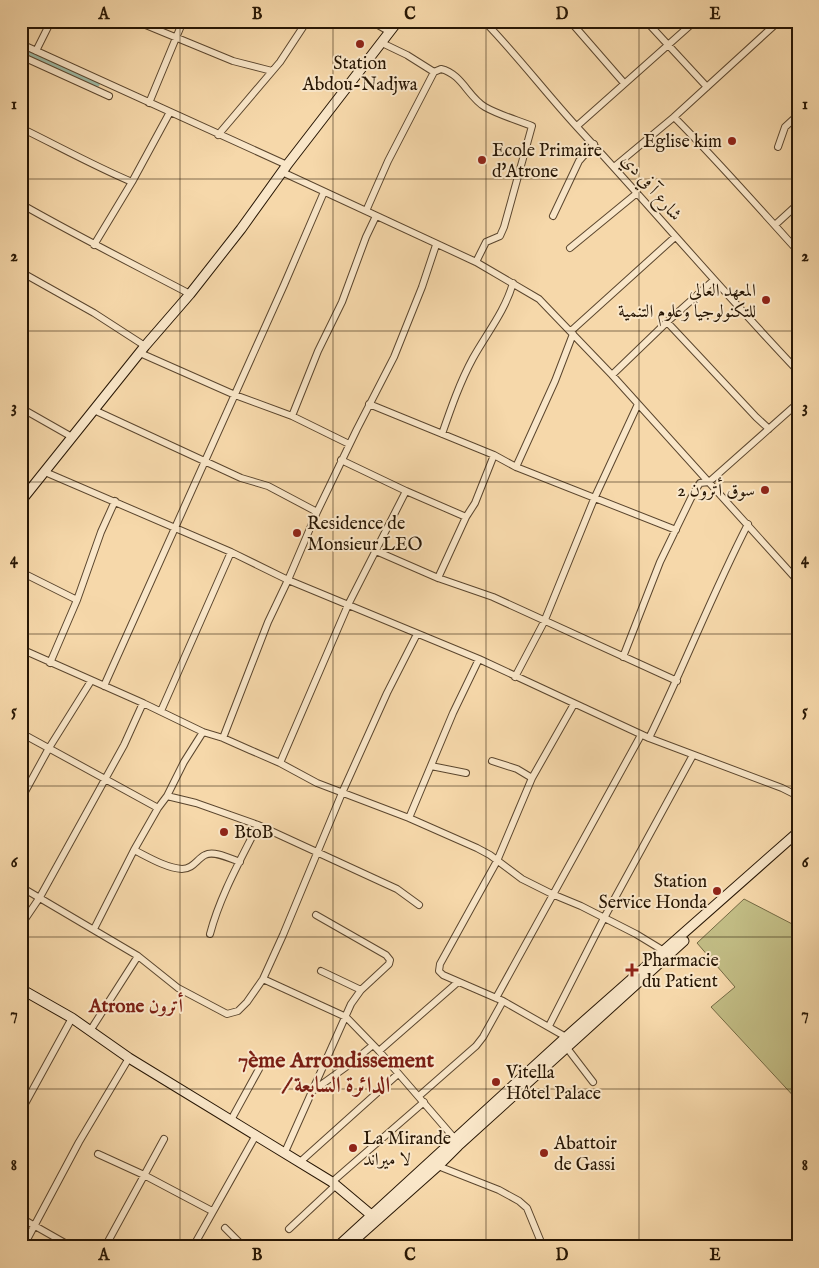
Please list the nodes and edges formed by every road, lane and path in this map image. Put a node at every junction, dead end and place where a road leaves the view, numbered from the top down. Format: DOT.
graph roads {
  1 [pos="51,21"];
  2 [pos="136,21"];
  3 [pos="183,21"];
  4 [pos="308,21"];
  5 [pos="371,21"];
  6 [pos="398,21"];
  7 [pos="484,21"];
  8 [pos="570,21"];
  9 [pos="646,21"];
  10 [pos="695,21"];
  11 [pos="779,21"];
  12 [pos="390,32"];
  13 [pos="176,39"];
  14 [pos="382,42"];
  15 [pos="21,44"];
  16 [pos="668,45"];
  17 [pos="36,51"];
  18 [pos="21,56"];
  19 [pos="272,71"];
  20 [pos="434,72"];
  21 [pos="624,83"];
  22 [pos="707,86"];
  23 [pos="109,96"];
  24 [pos="149,103"];
  25 [pos="170,112"];
  26 [pos="798,115"];
  27 [pos="674,117"];
  28 [pos="577,126"];
  29 [pos="21,128"];
  30 [pos="218,134"];
  31 [pos="594,144"];
  32 [pos="778,147"];
  33 [pos="614,167"];
  34 [pos="284,169"];
  35 [pos="132,182"];
  36 [pos="324,192"];
  37 [pos="637,193"];
  38 [pos="21,204"];
  39 [pos="798,204"];
  40 [pos="366,211"];
  41 [pos="376,216"];
  42 [pos="553,216"];
  43 [pos="775,224"];
  44 [pos="675,237"];
  45 [pos="94,245"];
  46 [pos="436,245"];
  47 [pos="570,248"];
  48 [pos="798,251"];
  49 [pos="476,262"];
  50 [pos="21,272"];
  51 [pos="714,280"];
  52 [pos="514,283"];
  53 [pos="190,294"];
  54 [pos="667,322"];
  55 [pos="572,333"];
  56 [pos="143,350"];
  57 [pos="798,371"];
  58 [pos="612,374"];
  59 [pos="234,395"];
  60 [pos="798,403"];
  61 [pos="369,404"];
  62 [pos="638,404"];
  63 [pos="21,408"];
  64 [pos="94,410"];
  65 [pos="292,416"];
  66 [pos="769,429"];
  67 [pos="442,434"];
  68 [pos="72,437"];
  69 [pos="349,444"];
  70 [pos="494,455"];
  71 [pos="341,460"];
  72 [pos="204,461"];
  73 [pos="516,467"];
  74 [pos="45,472"];
  75 [pos="709,482"];
  76 [pos="406,491"];
  77 [pos="594,499"];
  78 [pos="21,501"];
  79 [pos="115,502"];
  80 [pos="317,512"];
  81 [pos="466,516"];
  82 [pos="748,524"];
  83 [pos="174,528"];
  84 [pos="676,530"];
  85 [pos="376,551"];
  86 [pos="231,552"];
  87 [pos="21,572"];
  88 [pos="438,578"];
  89 [pos="288,580"];
  90 [pos="798,581"];
  91 [pos="78,600"];
  92 [pos="348,605"];
  93 [pos="544,622"];
  94 [pos="418,634"];
  95 [pos="24,650"];
  96 [pos="623,657"];
  97 [pos="479,659"];
  98 [pos="21,661"];
  99 [pos="50,663"];
  100 [pos="515,677"];
  101 [pos="91,680"];
  102 [pos="676,682"];
  103 [pos="104,686"];
  104 [pos="143,703"];
  105 [pos="574,704"];
  106 [pos="161,711"];
  107 [pos="203,732"];
  108 [pos="21,733"];
  109 [pos="641,734"];
  110 [pos="223,738"];
  111 [pos="649,738"];
  112 [pos="49,748"];
  113 [pos="693,755"];
  114 [pos="492,760"];
  115 [pos="280,763"];
  116 [pos="431,766"];
  117 [pos="466,773"];
  118 [pos="532,778"];
  119 [pos="104,779"];
  120 [pos="342,793"];
  121 [pos="167,796"];
  122 [pos="798,796"];
  123 [pos="21,799"];
  124 [pos="158,808"];
  125 [pos="409,818"];
  126 [pos="258,825"];
  127 [pos="798,832"];
  128 [pos="798,839"];
  129 [pos="134,850"];
  130 [pos="317,854"];
  131 [pos="497,861"];
  132 [pos="240,862"];
  133 [pos="21,887"];
  134 [pos="552,894"];
  135 [pos="40,897"];
  136 [pos="419,905"];
  137 [pos="316,915"];
  138 [pos="604,918"];
  139 [pos="21,925"];
  140 [pos="94,929"];
  141 [pos="210,934"];
  142 [pos="664,951"];
  143 [pos="138,956"];
  144 [pos="321,971"];
  145 [pos="263,979"];
  146 [pos="458,982"];
  147 [pos="21,989"];
  148 [pos="361,990"];
  149 [pos="496,998"];
  150 [pos="503,1001"];
  151 [pos="72,1018"];
  152 [pos="346,1018"];
  153 [pos="549,1026"];
  154 [pos="90,1031"];
  155 [pos="566,1037"];
  156 [pos="372,1045"];
  157 [pos="567,1048"];
  158 [pos="379,1051"];
  159 [pos="130,1058"];
  160 [pos="259,1069"];
  161 [pos="398,1074"];
  162 [pos="593,1082"];
  163 [pos="312,1090"];
  164 [pos="419,1096"];
  165 [pos="424,1102"];
  166 [pos="22,1107"];
  167 [pos="231,1120"];
  168 [pos="256,1135"];
  169 [pos="164,1139"];
  170 [pos="455,1139"];
  171 [pos="285,1152"];
  172 [pos="98,1154"];
  173 [pos="300,1162"];
  174 [pos="438,1166"];
  175 [pos="144,1175"];
  176 [pos="334,1183"];
  177 [pos="212,1211"];
  178 [pos="375,1217"];
  179 [pos="21,1218"];
  180 [pos="35,1226"];
  181 [pos="225,1228"];
  182 [pos="289,1229"];
  183 [pos="23,1247"];
  184 [pos="72,1247"];
  185 [pos="105,1247"];
  186 [pos="193,1247"];
  187 [pos="244,1247"];
  188 [pos="337,1247"];
  189 [pos="347,1247"];
  190 [pos="543,1247"];
  1 -- 17 [label="street"];
  2 -- 13 [label="street"];
  3 -- 13 [label="street"];
  4 -- 19 [label="street"];
  5 -- 12 [label="street"];
  6 -- 12 [label="main road"];
  7 -- 28 [label="street, شارع آ في دي"];
  8 -- 21 [label="street"];
  9 -- 16 [label="street"];
  10 -- 16 [label="street"];
  11 -- 22 [label="street"];
  12 -- 14 [label="main road"];
  13 -- 19 [label="street"];
  13 -- 24 [label="street"];
  14 -- 20 [label="street"];
  14 -- 34 [label="main road"];
  15 -- 17 [label="street"];
  16 -- 21 [label="street"];
  16 -- 22 [label="street"];
  17 -- 24 [label="street"];
  18 -- 23 [label="street"];
  19 -- 30 [label="street"];
  20 -- 40 [label="street"];
  20 -- 49 [label="street"];
  21 -- 28 [label="street"];
  22 -- 27 [label="street"];
  24 -- 25 [label="street"];
  25 -- 30 [label="street"];
  25 -- 35 [label="street"];
  26 -- 32 [label="street"];
  27 -- 33 [label="street"];
  27 -- 43 [label="street"];
  28 -- 31 [label="street, شارع آ في دي"];
  29 -- 35 [label="street"];
  30 -- 34 [label="street"];
  31 -- 33 [label="street, شارع آ في دي"];
  31 -- 42 [label="street"];
  33 -- 37 [label="street, شارع آ في دي"];
  34 -- 36 [label="street"];
  34 -- 53 [label="main road"];
  35 -- 45 [label="street"];
  36 -- 40 [label="street"];
  36 -- 59 [label="street"];
  37 -- 44 [label="street, شارع آ في دي"];
  37 -- 47 [label="street"];
  38 -- 45 [label="street"];
  39 -- 43 [label="street"];
  40 -- 41 [label="street"];
  41 -- 46 [label="street"];
  41 -- 65 [label="street"];
  43 -- 48 [label="street"];
  44 -- 51 [label="street, شارع آ في دي"];
  44 -- 55 [label="street"];
  45 -- 53 [label="street"];
  46 -- 49 [label="street"];
  46 -- 61 [label="street"];
  49 -- 52 [label="street"];
  50 -- 56 [label="street"];
  51 -- 54 [label="street"];
  51 -- 57 [label="street, شارع آ في دي"];
  52 -- 55 [label="street"];
  52 -- 67 [label="street"];
  53 -- 56 [label="main road"];
  54 -- 58 [label="street"];
  54 -- 66 [label="street"];
  55 -- 58 [label="street"];
  55 -- 73 [label="street"];
  56 -- 59 [label="street"];
  56 -- 64 [label="main road"];
  58 -- 62 [label="street"];
  59 -- 65 [label="street"];
  59 -- 72 [label="street"];
  60 -- 66 [label="street"];
  61 -- 67 [label="street"];
  61 -- 69 [label="street"];
  62 -- 75 [label="street"];
  62 -- 77 [label="street"];
  63 -- 68 [label="street"];
  64 -- 68 [label="main road"];
  64 -- 72 [label="street"];
  65 -- 69 [label="street"];
  66 -- 75 [label="street"];
  67 -- 70 [label="street"];
  68 -- 74 [label="main road"];
  69 -- 71 [label="street"];
  70 -- 73 [label="street"];
  70 -- 81 [label="street"];
  71 -- 76 [label="street"];
  71 -- 80 [label="street"];
  72 -- 80 [label="street"];
  72 -- 83 [label="street"];
  73 -- 77 [label="street"];
  74 -- 78 [label="main road"];
  74 -- 79 [label="street"];
  75 -- 82 [label="street"];
  75 -- 84 [label="street"];
  76 -- 81 [label="street"];
  76 -- 85 [label="street"];
  77 -- 84 [label="street"];
  77 -- 93 [label="street"];
  79 -- 83 [label="street"];
  79 -- 91 [label="street"];
  80 -- 89 [label="street"];
  81 -- 88 [label="street"];
  82 -- 90 [label="street"];
  82 -- 102 [label="street"];
  83 -- 86 [label="street"];
  83 -- 103 [label="street"];
  84 -- 96 [label="street"];
  85 -- 88 [label="street"];
  85 -- 92 [label="street"];
  86 -- 89 [label="street"];
  86 -- 106 [label="street"];
  87 -- 91 [label="street"];
  88 -- 93 [label="street"];
  89 -- 92 [label="street"];
  89 -- 110 [label="street"];
  91 -- 99 [label="street"];
  92 -- 94 [label="street"];
  92 -- 115 [label="street"];
  93 -- 96 [label="street"];
  93 -- 100 [label="street"];
  94 -- 97 [label="street"];
  94 -- 120 [label="street"];
  95 -- 98 [label="street"];
  95 -- 99 [label="street"];
  96 -- 102 [label="street"];
  97 -- 100 [label="street"];
  97 -- 116 [label="street"];
  99 -- 101 [label="street"];
  100 -- 105 [label="street"];
  101 -- 103 [label="street"];
  101 -- 112 [label="street"];
  102 -- 111 [label="street"];
  103 -- 104 [label="street"];
  104 -- 106 [label="street"];
  104 -- 119 [label="street"];
  105 -- 109 [label="street"];
  105 -- 118 [label="street"];
  106 -- 107 [label="street"];
  107 -- 110 [label="street"];
  107 -- 121 [label="street"];
  108 -- 112 [label="street"];
  109 -- 111 [label="street"];
  109 -- 134 [label="street"];
  110 -- 115 [label="street"];
  111 -- 113 [label="street"];
  112 -- 119 [label="street"];
  112 -- 123 [label="street"];
  113 -- 122 [label="street"];
  113 -- 138 [label="street"];
  114 -- 118 [label="street"];
  115 -- 120 [label="street"];
  116 -- 117 [label="street"];
  116 -- 125 [label="street"];
  118 -- 131 [label="street"];
  119 -- 124 [label="street"];
  119 -- 135 [label="street"];
  120 -- 125 [label="street"];
  120 -- 130 [label="street"];
  121 -- 124 [label="street"];
  121 -- 126 [label="street"];
  124 -- 129 [label="street"];
  125 -- 131 [label="street"];
  126 -- 130 [label="street"];
  126 -- 132 [label="street"];
  127 -- 142 [label="main road"];
  128 -- 157 [label="main road"];
  129 -- 132 [label="street"];
  129 -- 140 [label="street"];
  130 -- 136 [label="street"];
  130 -- 145 [label="street"];
  131 -- 134 [label="street"];
  131 -- 146 [label="street"];
  132 -- 141 [label="street"];
  133 -- 135 [label="street"];
  134 -- 138 [label="street"];
  134 -- 149 [label="street"];
  135 -- 139 [label="street"];
  135 -- 140 [label="street"];
  137 -- 148 [label="street"];
  138 -- 142 [label="street"];
  138 -- 153 [label="street"];
  140 -- 143 [label="street"];
  142 -- 155 [label="main road"];
  143 -- 145 [label="street"];
  143 -- 154 [label="street"];
  144 -- 148 [label="street"];
  145 -- 152 [label="street"];
  146 -- 149 [label="street"];
  146 -- 158 [label="street"];
  147 -- 151 [label="main road"];
  148 -- 152 [label="street"];
  149 -- 150 [label="street"];
  150 -- 153 [label="street"];
  150 -- 164 [label="street"];
  151 -- 154 [label="main road"];
  151 -- 166 [label="street"];
  152 -- 156 [label="street"];
  152 -- 163 [label="street"];
  153 -- 155 [label="street"];
  154 -- 159 [label="main road"];
  155 -- 170 [label="main road"];
  156 -- 158 [label="street"];
  156 -- 163 [label="street"];
  157 -- 162 [label="street"];
  157 -- 174 [label="main road"];
  158 -- 161 [label="street"];
  159 -- 167 [label="main road"];
  159 -- 180 [label="street"];
  160 -- 167 [label="street"];
  161 -- 164 [label="street"];
  161 -- 173 [label="street"];
  163 -- 171 [label="street"];
  164 -- 165 [label="street"];
  165 -- 170 [label="street"];
  165 -- 176 [label="street"];
  167 -- 168 [label="main road"];
  168 -- 171 [label="main road"];
  168 -- 177 [label="street"];
  169 -- 175 [label="street"];
  170 -- 178 [label="main road"];
  171 -- 173 [label="main road"];
  172 -- 175 [label="street"];
  173 -- 176 [label="main road"];
  174 -- 178 [label="main road"];
  174 -- 190 [label="street"];
  175 -- 177 [label="street"];
  175 -- 185 [label="street"];
  176 -- 178 [label="main road"];
  176 -- 182 [label="street"];
  177 -- 186 [label="street"];
  178 -- 188 [label="main road"];
  178 -- 189 [label="main road"];
  179 -- 180 [label="street"];
  180 -- 183 [label="street"];
  180 -- 184 [label="street"];
  181 -- 187 [label="street"];
}
